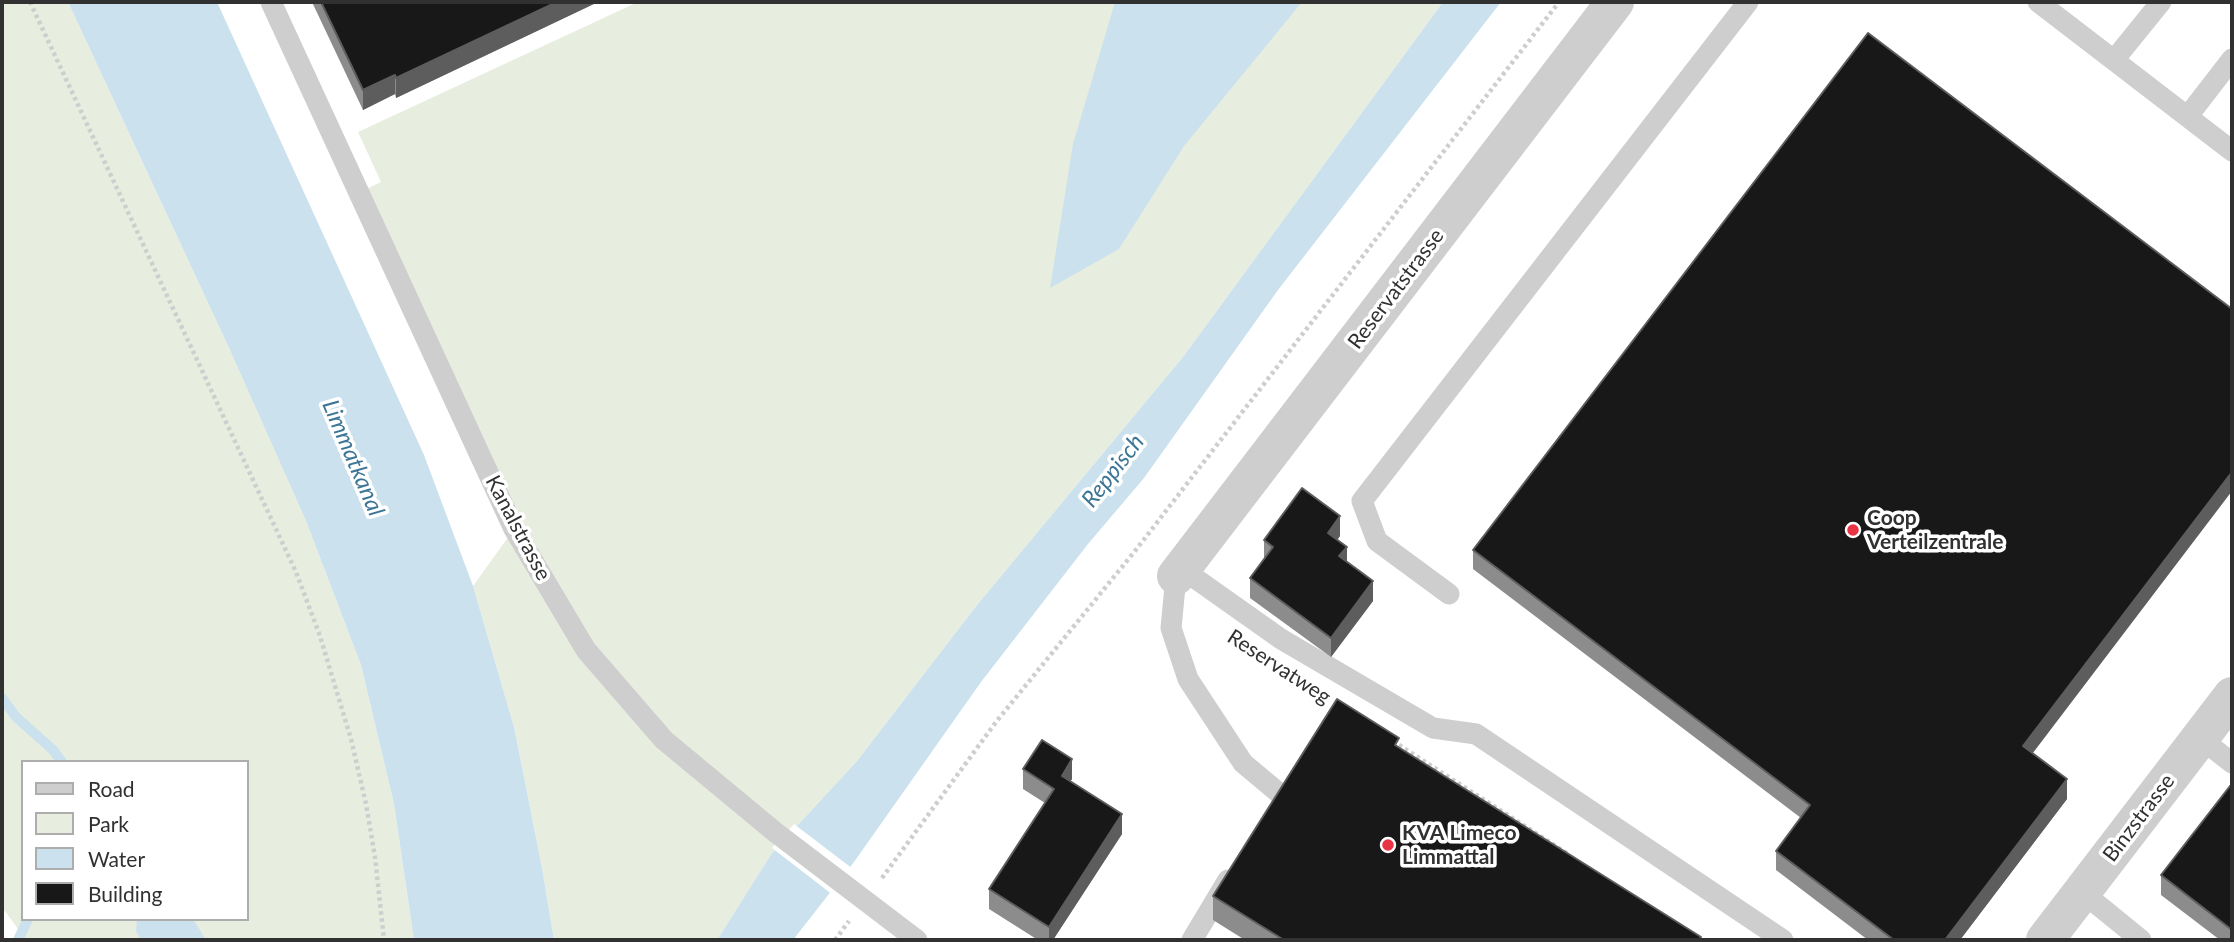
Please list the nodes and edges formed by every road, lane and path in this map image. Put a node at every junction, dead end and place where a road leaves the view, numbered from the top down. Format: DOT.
graph roads {
  1 [pos="30,2"];
  2 [pos="271,2"];
  3 [pos="1559,2"];
  4 [pos="1615,2"];
  5 [pos="1748,2"];
  6 [pos="2041,2"];
  7 [pos="2161,2"];
  8 [pos="2232,59"];
  9 [pos="2114,60"];
  10 [pos="2188,116"];
  11 [pos="2232,151"];
  12 [pos="1179,573"];
  13 [pos="1449,594"];
  14 [pos="2232,696"];
  15 [pos="2200,738"];
  16 [pos="1398,744"];
  17 [pos="2232,764"];
  18 [pos="1280,794"];
  19 [pos="1316,816"];
  20 [pos="1267,817"];
  21 [pos="1573,857"];
  22 [pos="1239,862"];
  23 [pos="2082,892"];
  24 [pos="859,897"];
  25 [pos="384,940"];
  26 [pos="835,940"];
  27 [pos="917,940"];
  28 [pos="1192,940"];
  29 [pos="1783,940"];
  30 [pos="2045,940"];
  31 [pos="2141,940"];
  1 -- 25 [label="path"];
  2 -- 24 [label="lane, Kanalstrasse"];
  3 -- 24 [label="path"];
  4 -- 12 [label="street, Reservatstrasse"];
  5 -- 13 [label="lane"];
  6 -- 9 [label="lane"];
  7 -- 9 [label="lane"];
  8 -- 10 [label="lane"];
  9 -- 10 [label="lane"];
  10 -- 11 [label="lane"];
  12 -- 18 [label="lane"];
  12 -- 29 [label="lane"];
  14 -- 15 [label="street, Binzstrasse"];
  15 -- 17 [label="lane"];
  15 -- 23 [label="street, Binzstrasse"];
  16 -- 21 [label="path"];
  18 -- 19 [label="lane"];
  18 -- 20 [label="lane"];
  22 -- 28 [label="lane"];
  23 -- 30 [label="street, Binzstrasse"];
  23 -- 31 [label="lane"];
  24 -- 26 [label="path"];
  24 -- 27 [label="lane, Kanalstrasse"];
}
